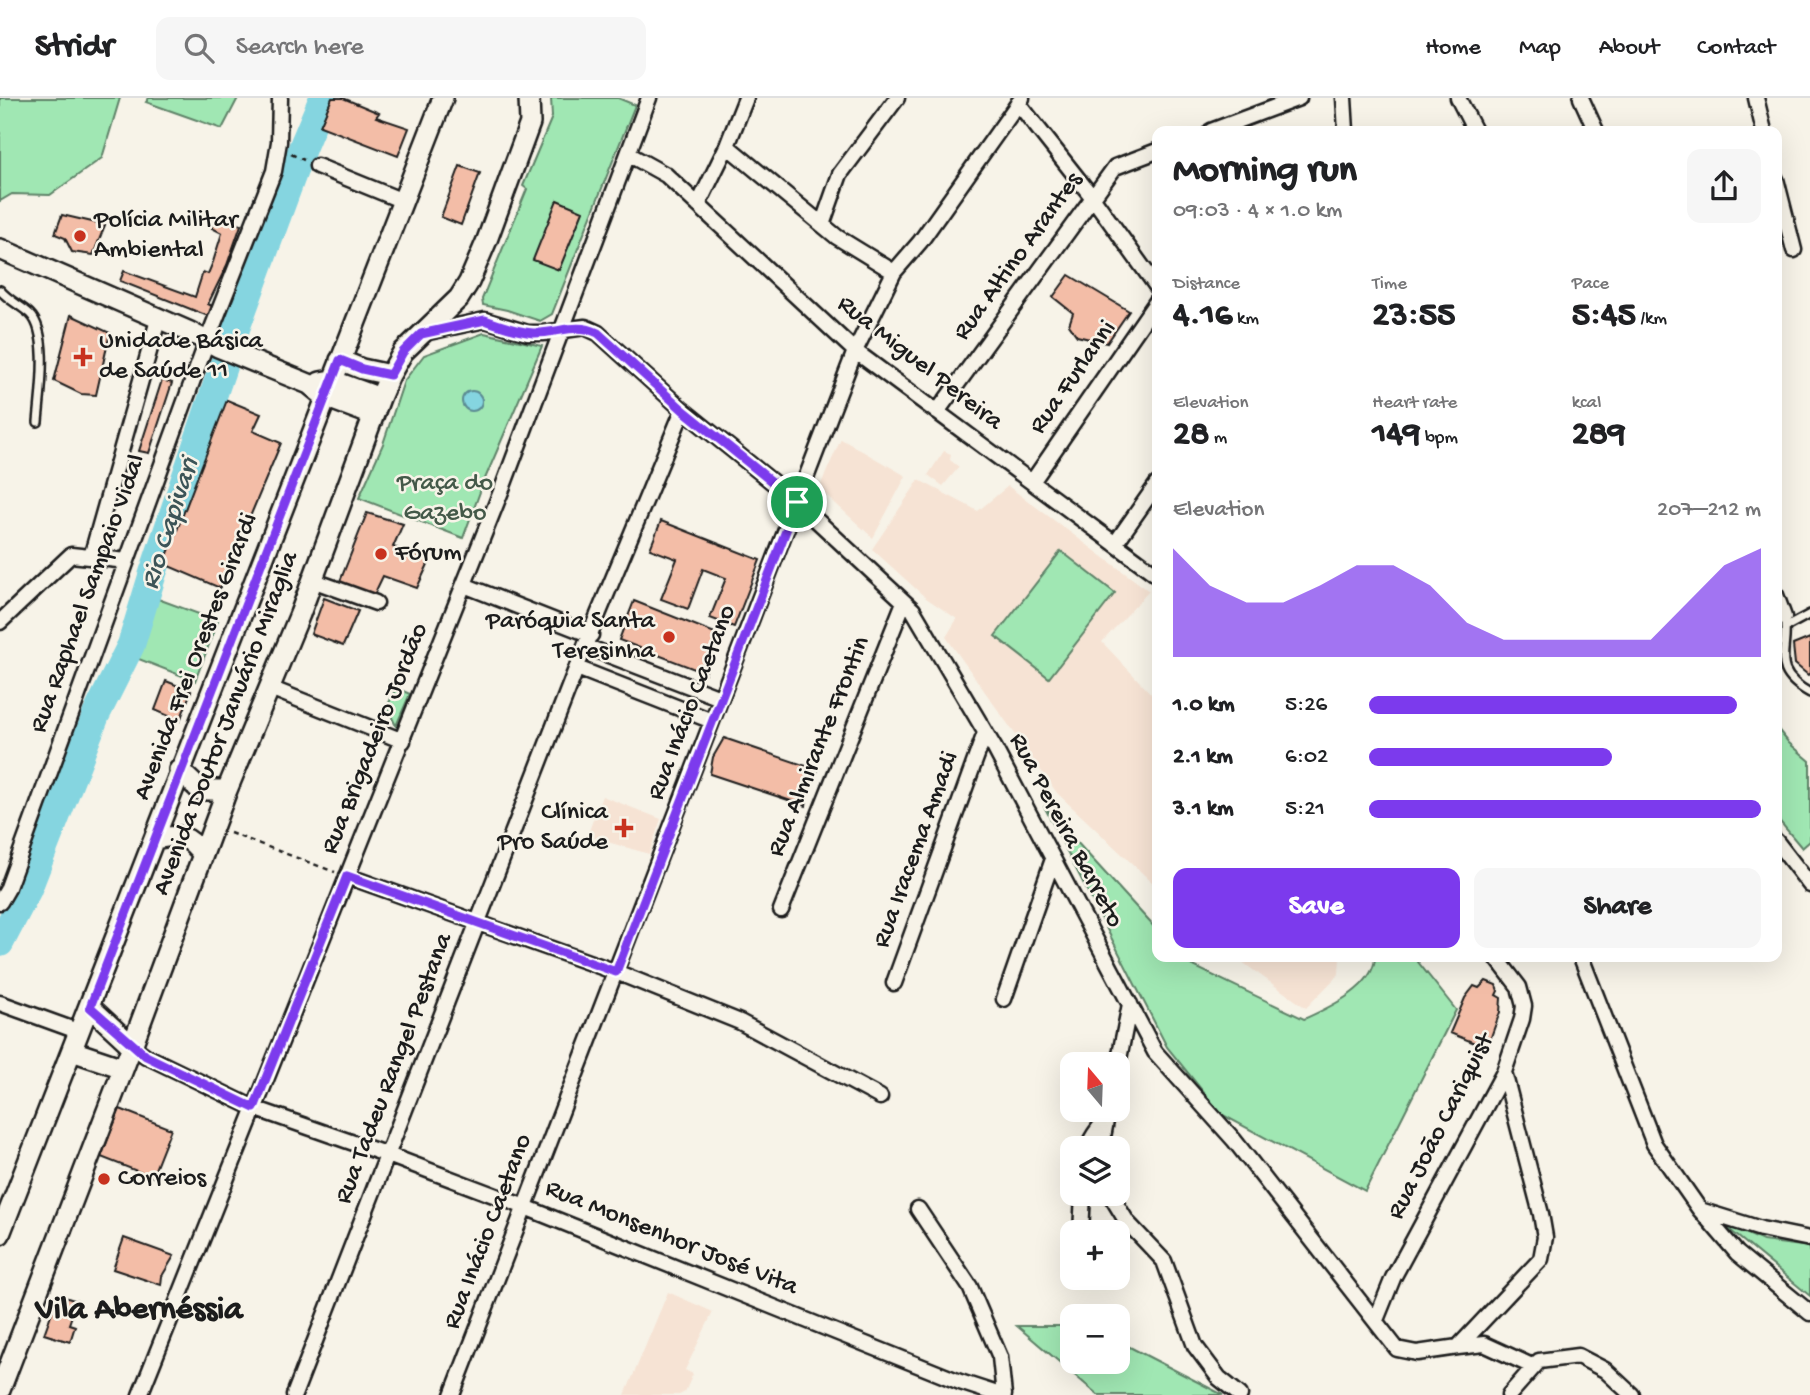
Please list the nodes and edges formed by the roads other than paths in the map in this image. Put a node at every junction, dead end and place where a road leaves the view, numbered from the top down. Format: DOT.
graph roads {
  1 [pos="280,98"];
  2 [pos="443,98"];
  3 [pos="529,98"];
  4 [pos="649,98"];
  5 [pos="746,98"];
  6 [pos="897,98"];
  7 [pos="1299,98"];
  8 [pos="1344,98"];
  9 [pos="1458,98"];
  10 [pos="1581,98"];
  11 [pos="1756,98"];
  12 [pos="1020,101"];
  13 [pos="1223,126"];
  14 [pos="1346,126"];
  15 [pos="1472,126"];
  16 [pos="1594,126"];
  17 [pos="1763,126"];
  18 [pos="727,146"];
  19 [pos="1152,153"];
  20 [pos="628,154"];
  21 [pos="315,166"];
  22 [pos="1093,198"];
  23 [pos="403,201"];
  24 [pos="1782,203"];
  25 [pos="698,205"];
  26 [pos="822,225"];
  27 [pos="0,249"];
  28 [pos="1794,250"];
  29 [pos="894,272"];
  30 [pos="1152,280"];
  31 [pos="0,290"];
  32 [pos="1152,308"];
  33 [pos="158,320"];
  34 [pos="562,331"];
  35 [pos="421,334"];
  36 [pos="213,344"];
  37 [pos="855,351"];
  38 [pos="340,360"];
  39 [pos="390,375"];
  40 [pos="328,389"];
  41 [pos="377,406"];
  42 [pos="683,410"];
  43 [pos="937,412"];
  44 [pos="38,422"];
  45 [pos="1032,482"];
  46 [pos="1152,491"];
  47 [pos="797,502"];
  48 [pos="1115,544"];
  49 [pos="91,557"];
  50 [pos="127,561"];
  51 [pos="1152,571"];
  52 [pos="312,580"];
  53 [pos="464,585"];
  54 [pos="904,602"];
  55 [pos="376,603"];
  56 [pos="1782,613"];
  57 [pos="1810,614"];
  58 [pos="0,622"];
  59 [pos="1785,622"];
  60 [pos="588,641"];
  61 [pos="577,668"];
  62 [pos="270,688"];
  63 [pos="1810,693"];
  64 [pos="720,698"];
  65 [pos="712,721"];
  66 [pos="985,733"];
  67 [pos="402,741"];
  68 [pos="179,770"];
  69 [pos="227,790"];
  70 [pos="155,839"];
  71 [pos="1782,849"];
  72 [pos="203,855"];
  73 [pos="1053,859"];
  74 [pos="347,876"];
  75 [pos="1810,885"];
  76 [pos="0,902"];
  77 [pos="781,910"];
  78 [pos="479,922"];
  79 [pos="1500,962"];
  80 [pos="1583,962"];
  81 [pos="616,972"];
  82 [pos="894,983"];
  83 [pos="1004,999"];
  84 [pos="0,1003"];
  85 [pos="1130,1004"];
  86 [pos="90,1007"];
  87 [pos="79,1032"];
  88 [pos="132,1046"];
  89 [pos="72,1051"];
  90 [pos="1120,1052"];
  91 [pos="123,1069"];
  92 [pos="1504,1072"];
  93 [pos="880,1097"];
  94 [pos="254,1108"];
  95 [pos="388,1155"];
  96 [pos="1117,1206"];
  97 [pos="525,1207"];
  98 [pos="918,1209"];
  99 [pos="1700,1210"];
  100 [pos="0,1234"];
  101 [pos="1810,1239"];
  102 [pos="1810,1313"];
  103 [pos="1376,1320"];
  104 [pos="1458,1347"];
  105 [pos="1534,1367"];
  106 [pos="959,1388"];
  107 [pos="0,1390"];
  108 [pos="140,1395"];
  109 [pos="294,1395"];
  110 [pos="452,1395"];
  111 [pos="1002,1395"];
  112 [pos="1240,1395"];
  113 [pos="1509,1395"];
  114 [pos="1632,1395"];
  1 -- 36 [label="street, Rua Raphael Sampaio Vidal"];
  2 -- 23 [label="main road, Avenida Frei Orestes Girardi"];
  3 -- 35 [label="main road, Avenida Doutor Januário Miraglia"];
  4 -- 20 [label="street, Rua Brigadeiro Jordão"];
  5 -- 18 [label="street"];
  6 -- 26 [label="street"];
  7 -- 13 [label="street"];
  8 -- 14 [label="street"];
  9 -- 15 [label="street"];
  10 -- 16 [label="street"];
  11 -- 17 [label="street"];
  12 -- 22 [label="street"];
  12 -- 29 [label="street, Rua Inácio Caetano"];
  18 -- 25 [label="street"];
  18 -- 26 [label="street"];
  19 -- 22 [label="street, Rua Altino Arantes"];
  20 -- 25 [label="street, Rua Miguel Pereira"];
  20 -- 34 [label="street, Rua Brigadeiro Jordão"];
  21 -- 23 [label="street"];
  22 -- 30 [label="street"];
  22 -- 43 [label="street, Rua Altino Arantes"];
  23 -- 38 [label="main road, Avenida Frei Orestes Girardi"];
  24 -- 28 [label="street"];
  25 -- 37 [label="street, Rua Miguel Pereira"];
  26 -- 29 [label="street"];
  27 -- 33 [label="main road"];
  29 -- 37 [label="street, Rua Inácio Caetano"];
  31 -- 44 [label="lane"];
  32 -- 45 [label="street, Rua Furlanni"];
  33 -- 36 [label="main road"];
  33 -- 49 [label="street"];
  34 -- 35 [label="street, Rua Pereira Barreto"];
  34 -- 42 [label="street, Rua Pereira Barreto"];
  34 -- 53 [label="street, Rua Brigadeiro Jordão"];
  35 -- 39 [label="main road, Avenida Doutor Januário Miraglia"];
  36 -- 40 [label="main road"];
  36 -- 50 [label="street, Rua Raphael Sampaio Vidal"];
  37 -- 43 [label="street, Rua Miguel Pereira"];
  37 -- 47 [label="street, Rua Inácio Caetano"];
  38 -- 39 [label="main road"];
  38 -- 40 [label="main road, Avenida Frei Orestes Girardi"];
  39 -- 41 [label="main road, Avenida Doutor Januário Miraglia"];
  40 -- 41 [label="main road"];
  40 -- 68 [label="main road, Avenida Frei Orestes Girardi"];
  41 -- 52 [label="main road, Avenida Doutor Januário Miraglia"];
  42 -- 47 [label="street, Rua Pereira Barreto"];
  42 -- 60 [label="street, Rua Tadeu Rangel Pestana"];
  43 -- 45 [label="street, Rua Miguel Pereira"];
  45 -- 48 [label="street, Rua Miguel Pereira"];
  46 -- 48 [label="street"];
  47 -- 54 [label="street, Rua Pereira Barreto"];
  47 -- 64 [label="street, Rua Inácio Caetano"];
  48 -- 51 [label="street, Rua Miguel Pereira"];
  49 -- 50 [label="street"];
  49 -- 58 [label="street"];
  50 -- 76 [label="street, Rua Raphael Sampaio Vidal"];
  52 -- 55 [label="street"];
  52 -- 62 [label="main road, Avenida Doutor Januário Miraglia"];
  53 -- 60 [label="street"];
  53 -- 67 [label="street, Rua Brigadeiro Jordão"];
  54 -- 66 [label="street, Rua Pereira Barreto"];
  54 -- 77 [label="street, Rua Almirante Frontin"];
  56 -- 59 [label="street"];
  57 -- 59 [label="lane"];
  59 -- 63 [label="lane"];
  60 -- 61 [label="street, Rua Tadeu Rangel Pestana"];
  60 -- 64 [label="street"];
  61 -- 65 [label="street"];
  61 -- 78 [label="street, Rua Tadeu Rangel Pestana"];
  62 -- 67 [label="street"];
  62 -- 69 [label="main road, Avenida Doutor Januário Miraglia"];
  64 -- 65 [label="street, Rua Inácio Caetano"];
  65 -- 81 [label="street, Rua Inácio Caetano"];
  66 -- 73 [label="street, Rua Pereira Barreto"];
  66 -- 82 [label="street, Rua Iracema Amadi"];
  67 -- 74 [label="street, Rua Brigadeiro Jordão"];
  68 -- 69 [label="main road"];
  68 -- 70 [label="main road, Avenida Frei Orestes Girardi"];
  69 -- 72 [label="main road, Avenida Doutor Januário Miraglia"];
  70 -- 72 [label="main road"];
  70 -- 86 [label="main road, Avenida Frei Orestes Girardi"];
  71 -- 75 [label="street"];
  72 -- 88 [label="main road, Avenida Doutor Januário Miraglia"];
  73 -- 83 [label="street"];
  73 -- 85 [label="street, Rua Pereira Barreto"];
  74 -- 78 [label="street"];
  74 -- 94 [label="street, Rua Brigadeiro Jordão"];
  78 -- 81 [label="street"];
  78 -- 95 [label="street, Rua Tadeu Rangel Pestana"];
  79 -- 92 [label="street, Rua João Cariquist"];
  80 -- 99 [label="street"];
  81 -- 93 [label="street"];
  81 -- 97 [label="street, Rua Inácio Caetano"];
  84 -- 87 [label="street"];
  85 -- 90 [label="street"];
  85 -- 103 [label="street, Rua Pereira Barreto"];
  86 -- 87 [label="main road, Avenida Frei Orestes Girardi"];
  86 -- 88 [label="main road"];
  87 -- 89 [label="main road, Avenida Frei Orestes Girardi"];
  88 -- 91 [label="main road, Avenida Doutor Januário Miraglia"];
  88 -- 94 [label="street, Rua Monsenhor José Vita"];
  89 -- 91 [label="main road"];
  89 -- 100 [label="main road, Avenida Frei Orestes Girardi"];
  91 -- 107 [label="main road, Avenida Doutor Januário Miraglia"];
  92 -- 103 [label="street, Rua João Cariquist"];
  92 -- 104 [label="street"];
  94 -- 95 [label="street, Rua Monsenhor José Vita"];
  94 -- 108 [label="street, Rua Brigadeiro Jordão"];
  95 -- 97 [label="street, Rua Monsenhor José Vita"];
  95 -- 109 [label="street, Rua Tadeu Rangel Pestana"];
  96 -- 112 [label="street"];
  97 -- 106 [label="street, Rua Monsenhor José Vita"];
  97 -- 110 [label="street, Rua Inácio Caetano"];
  98 -- 111 [label="street, Rua Monsenhor José Vita"];
  99 -- 101 [label="street"];
  99 -- 102 [label="street"];
  103 -- 104 [label="street, Rua Pereira Barreto"];
  104 -- 105 [label="street"];
  105 -- 113 [label="street"];
  105 -- 114 [label="street"];
  106 -- 111 [label="street, Rua Monsenhor José Vita"];
}
